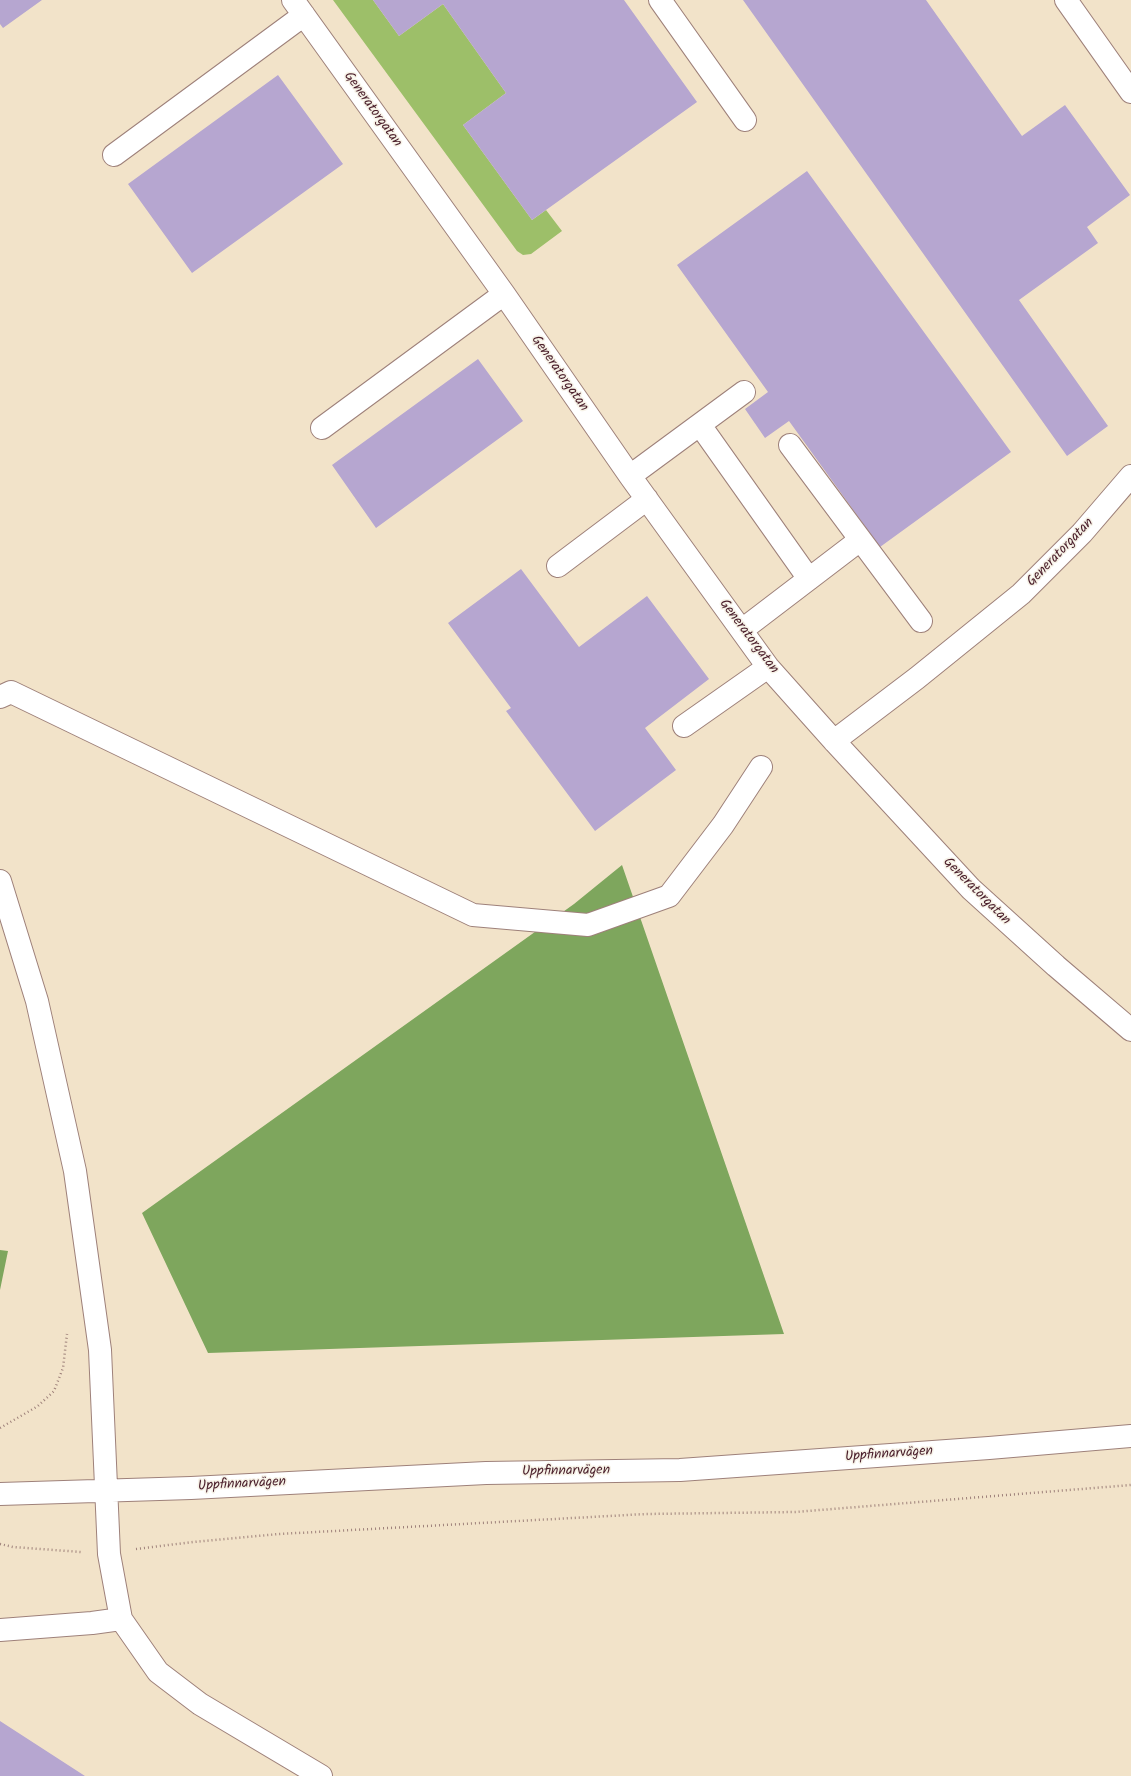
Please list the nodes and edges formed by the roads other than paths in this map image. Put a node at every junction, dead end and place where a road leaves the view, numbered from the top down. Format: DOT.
graph roads {
  1 [pos="660,0"];
  2 [pos="1066,0"];
  3 [pos="298,7"];
  4 [pos="1131,92"];
  5 [pos="745,120"];
  6 [pos="114,155"];
  7 [pos="504,294"];
  8 [pos="744,392"];
  9 [pos="700,425"];
  10 [pos="322,428"];
  11 [pos="790,444"];
  12 [pos="630,476"];
  13 [pos="1131,476"];
  14 [pos="647,499"];
  15 [pos="860,540"];
  16 [pos="558,566"];
  17 [pos="809,579"];
  18 [pos="921,621"];
  19 [pos="742,630"];
  20 [pos="768,667"];
  21 [pos="0,697"];
  22 [pos="684,726"];
  23 [pos="834,741"];
  24 [pos="761,766"];
  25 [pos="0,881"];
  26 [pos="1131,1030"];
  27 [pos="1131,1436"];
  28 [pos="105,1491"];
  29 [pos="0,1494"];
  30 [pos="121,1619"];
  31 [pos="0,1630"];
  32 [pos="322,1776"];
  1 -- 5 [label="street"];
  2 -- 4 [label="street"];
  3 -- 6 [label="street"];
  3 -- 7 [label="street, Generatorgatan"];
  7 -- 10 [label="street"];
  7 -- 12 [label="street, Generatorgatan"];
  8 -- 9 [label="street"];
  9 -- 12 [label="street"];
  9 -- 17 [label="street"];
  11 -- 15 [label="street"];
  12 -- 14 [label="street, Generatorgatan"];
  13 -- 23 [label="street, Generatorgatan"];
  14 -- 16 [label="street"];
  14 -- 19 [label="street, Generatorgatan"];
  15 -- 17 [label="street"];
  15 -- 18 [label="street"];
  17 -- 19 [label="street"];
  19 -- 20 [label="street, Generatorgatan"];
  20 -- 22 [label="street"];
  20 -- 23 [label="street, Generatorgatan"];
  21 -- 24 [label="street"];
  23 -- 26 [label="street, Generatorgatan"];
  25 -- 28 [label="street"];
  27 -- 28 [label="street, Uppfinnarvägen"];
  28 -- 29 [label="street, Uppfinnarvägen"];
  28 -- 30 [label="street"];
  30 -- 31 [label="street"];
  30 -- 32 [label="street"];
}
